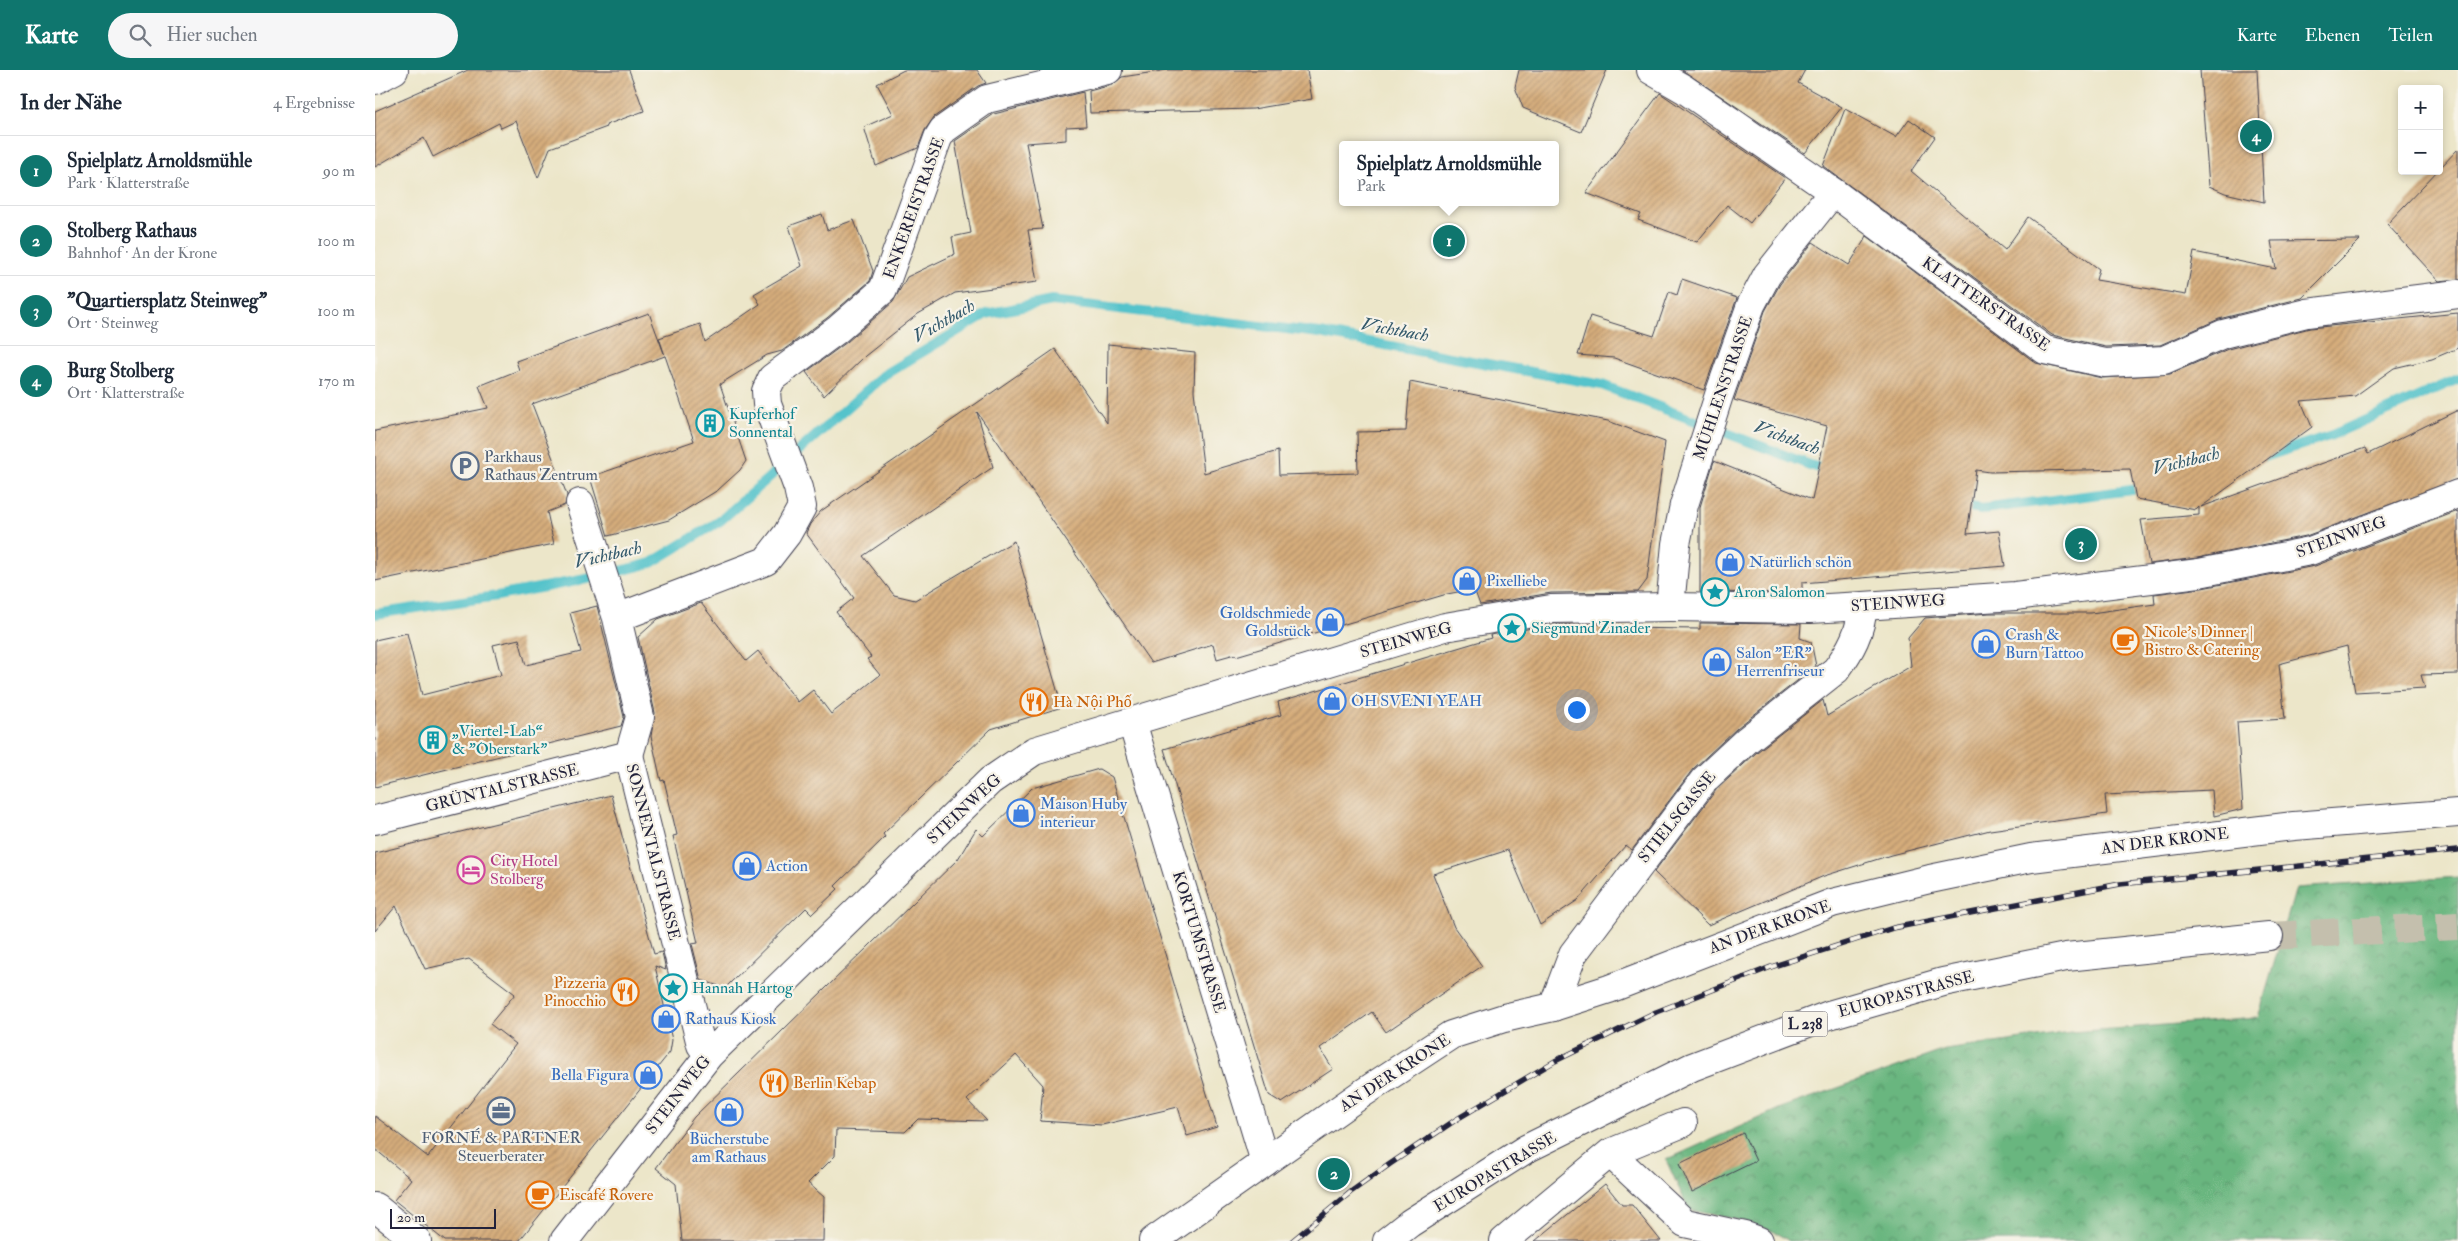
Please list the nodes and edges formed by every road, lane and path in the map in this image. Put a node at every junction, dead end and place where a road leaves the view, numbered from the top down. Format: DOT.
graph roads {
  1 [pos="394,70"];
  2 [pos="1108,70"];
  3 [pos="1651,70"];
  4 [pos="375,80"];
  5 [pos="1833,192"];
  6 [pos="2458,294"];
  7 [pos="2458,494"];
  8 [pos="580,503"];
  9 [pos="1863,606"];
  10 [pos="1670,607"];
  11 [pos="614,610"];
  12 [pos="1132,722"];
  13 [pos="629,755"];
  14 [pos="2458,812"];
  15 [pos="375,820"];
  16 [pos="2269,936"];
  17 [pos="1553,1007"];
  18 [pos="709,1056"];
  19 [pos="1683,1123"];
  20 [pos="1610,1153"];
  21 [pos="1265,1162"];
  22 [pos="375,1207"];
  23 [pos="417,1241"];
  24 [pos="564,1241"];
  25 [pos="1153,1241"];
  26 [pos="1387,1241"];
  27 [pos="1504,1241"];
  28 [pos="1759,1241"];
  1 -- 4 [label="street"];
  2 -- 11 [label="street, ENKEREISTRASSE"];
  3 -- 5 [label="street, KLATTERSTRASSE"];
  5 -- 6 [label="street, KLATTERSTRASSE"];
  5 -- 10 [label="street, MÜHLENSTRASSE"];
  7 -- 9 [label="street, STEINWEG"];
  8 -- 11 [label="street, SONNENTALSTRASSE"];
  9 -- 10 [label="street, STEINWEG"];
  9 -- 17 [label="street, STIELSGASSE"];
  10 -- 12 [label="street, STEINWEG"];
  11 -- 13 [label="street, SONNENTALSTRASSE"];
  12 -- 18 [label="street, STEINWEG"];
  12 -- 21 [label="street, KORTUMSTRASSE"];
  13 -- 15 [label="street, GRÜNTALSTRASSE"];
  13 -- 18 [label="street, SONNENTALSTRASSE"];
  14 -- 17 [label="street, AN DER KRONE"];
  16 -- 26 [label="street, EUROPASTRASSE / L 238"];
  17 -- 21 [label="street, AN DER KRONE"];
  18 -- 24 [label="street, STEINWEG"];
  19 -- 20 [label="street"];
  20 -- 27 [label="street"];
  20 -- 28 [label="street"];
  21 -- 25 [label="street, AN DER KRONE"];
  22 -- 23 [label="street"];
}
